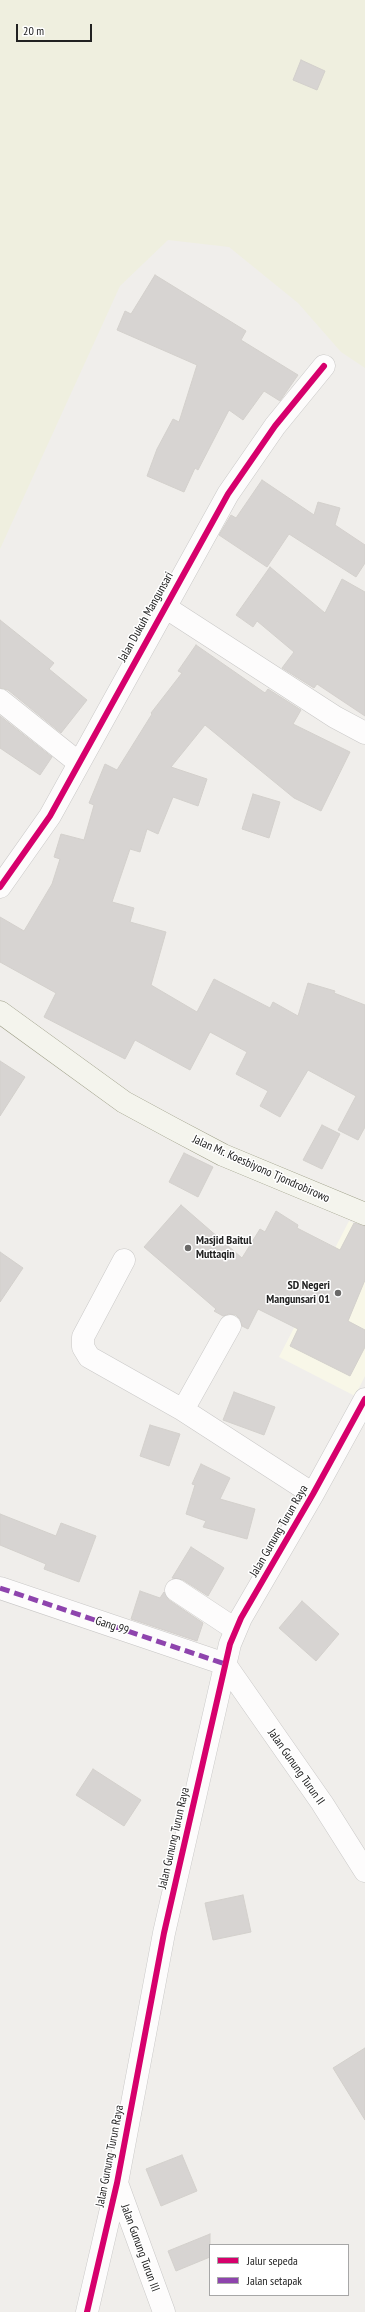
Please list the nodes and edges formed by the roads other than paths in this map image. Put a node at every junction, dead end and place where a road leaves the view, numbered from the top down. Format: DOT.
graph roads {
  1 [pos="324,366"];
  2 [pos="165,607"];
  3 [pos="0,700"];
  4 [pos="365,733"];
  5 [pos="79,763"];
  6 [pos="0,887"];
  7 [pos="0,1012"];
  8 [pos="365,1214"];
  9 [pos="124,1260"];
  10 [pos="230,1326"];
  11 [pos="365,1399"];
  12 [pos="183,1410"];
  13 [pos="360,1422"];
  14 [pos="313,1494"];
  15 [pos="0,1588"];
  16 [pos="176,1590"];
  17 [pos="235,1628"];
  18 [pos="225,1664"];
  19 [pos="365,1872"];
  20 [pos="117,2183"];
  21 [pos="87,2312"];
  22 [pos="164,2312"];
  1 -- 2 [label="street, Jalan Dukuh Mangunsari"];
  2 -- 4 [label="street, Jalan Dukuh Mangunsari"];
  2 -- 5 [label="street, Jalan Dukuh Mangunsari"];
  3 -- 5 [label="street"];
  5 -- 6 [label="street, Jalan Dukuh Mangunsari"];
  7 -- 8 [label="main road, Jalan Mr. Koesbiyono Tjondrobirowo"];
  9 -- 12 [label="street"];
  10 -- 12 [label="street"];
  11 -- 13 [label="street, Jalan Gunung Turun Raya"];
  12 -- 14 [label="street"];
  13 -- 14 [label="street, Jalan Gunung Turun Raya"];
  14 -- 17 [label="street, Jalan Gunung Turun Raya"];
  15 -- 18 [label="street, Gang 99"];
  16 -- 17 [label="street"];
  17 -- 18 [label="street, Jalan Gunung Turun Raya"];
  18 -- 19 [label="street, Jalan Gunung Turun II"];
  18 -- 20 [label="street, Jalan Gunung Turun Raya"];
  20 -- 21 [label="street, Jalan Gunung Turun Raya"];
  20 -- 22 [label="street, Jalan Gunung Turun III"];
}
